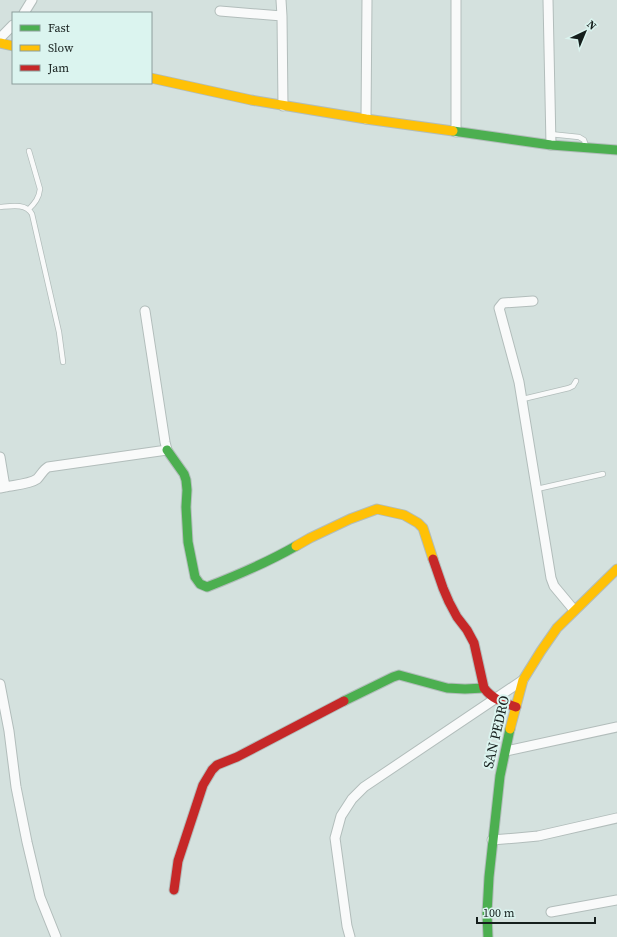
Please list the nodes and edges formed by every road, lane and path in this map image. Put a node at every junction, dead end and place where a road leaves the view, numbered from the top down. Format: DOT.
graph roads {
  1 [pos="32,0"];
  2 [pos="281,0"];
  3 [pos="367,0"];
  4 [pos="456,0"];
  5 [pos="548,0"];
  6 [pos="220,11"];
  7 [pos="25,12"];
  8 [pos="282,16"];
  9 [pos="12,25"];
  10 [pos="0,38"];
  11 [pos="0,43"];
  12 [pos="12,46"];
  13 [pos="152,78"];
  14 [pos="283,106"];
  15 [pos="366,120"];
  16 [pos="456,132"];
  17 [pos="550,134"];
  18 [pos="551,145"];
  19 [pos="586,148"];
  20 [pos="617,150"];
  21 [pos="29,151"];
  22 [pos="0,207"];
  23 [pos="29,209"];
  24 [pos="533,301"];
  25 [pos="145,311"];
  26 [pos="62,362"];
  27 [pos="576,381"];
  28 [pos="523,399"];
  29 [pos="167,450"];
  30 [pos="0,457"];
  31 [pos="603,474"];
  32 [pos="3,488"];
  33 [pos="537,489"];
  34 [pos="617,568"];
  35 [pos="574,610"];
  36 [pos="524,680"];
  37 [pos="0,684"];
  38 [pos="484,688"];
  39 [pos="496,699"];
  40 [pos="516,708"];
  41 [pos="617,727"];
  42 [pos="5,732"];
  43 [pos="506,751"];
  44 [pos="617,818"];
  45 [pos="492,840"];
  46 [pos="174,890"];
  47 [pos="617,900"];
  48 [pos="551,912"];
  49 [pos="56,937"];
  50 [pos="350,937"];
  51 [pos="488,937"];
  1 -- 7 [label="street"];
  2 -- 8 [label="street"];
  3 -- 15 [label="street"];
  4 -- 16 [label="street"];
  5 -- 17 [label="street"];
  6 -- 8 [label="street"];
  8 -- 14 [label="street"];
  9 -- 10 [label="street"];
  11 -- 12 [label="street"];
  13 -- 14 [label="street"];
  14 -- 15 [label="street"];
  15 -- 16 [label="street"];
  16 -- 18 [label="street"];
  17 -- 18 [label="street"];
  17 -- 19 [label="lane"];
  18 -- 19 [label="street"];
  19 -- 20 [label="street"];
  21 -- 23 [label="lane"];
  22 -- 23 [label="lane"];
  23 -- 26 [label="lane"];
  24 -- 28 [label="street"];
  25 -- 29 [label="street"];
  27 -- 28 [label="lane"];
  28 -- 33 [label="street"];
  29 -- 32 [label="street"];
  29 -- 38 [label="street"];
  30 -- 32 [label="street"];
  31 -- 33 [label="lane"];
  33 -- 35 [label="street"];
  34 -- 35 [label="street, SAN PEDRO"];
  35 -- 36 [label="street, SAN PEDRO"];
  36 -- 39 [label="street"];
  36 -- 40 [label="street, SAN PEDRO"];
  37 -- 42 [label="street"];
  38 -- 39 [label="street"];
  38 -- 46 [label="street"];
  39 -- 40 [label="street"];
  39 -- 50 [label="street"];
  40 -- 43 [label="street, SAN PEDRO"];
  41 -- 43 [label="street"];
  42 -- 49 [label="street"];
  43 -- 45 [label="street, SAN PEDRO"];
  44 -- 45 [label="street"];
  45 -- 51 [label="street, SAN PEDRO"];
  47 -- 48 [label="street"];
}
